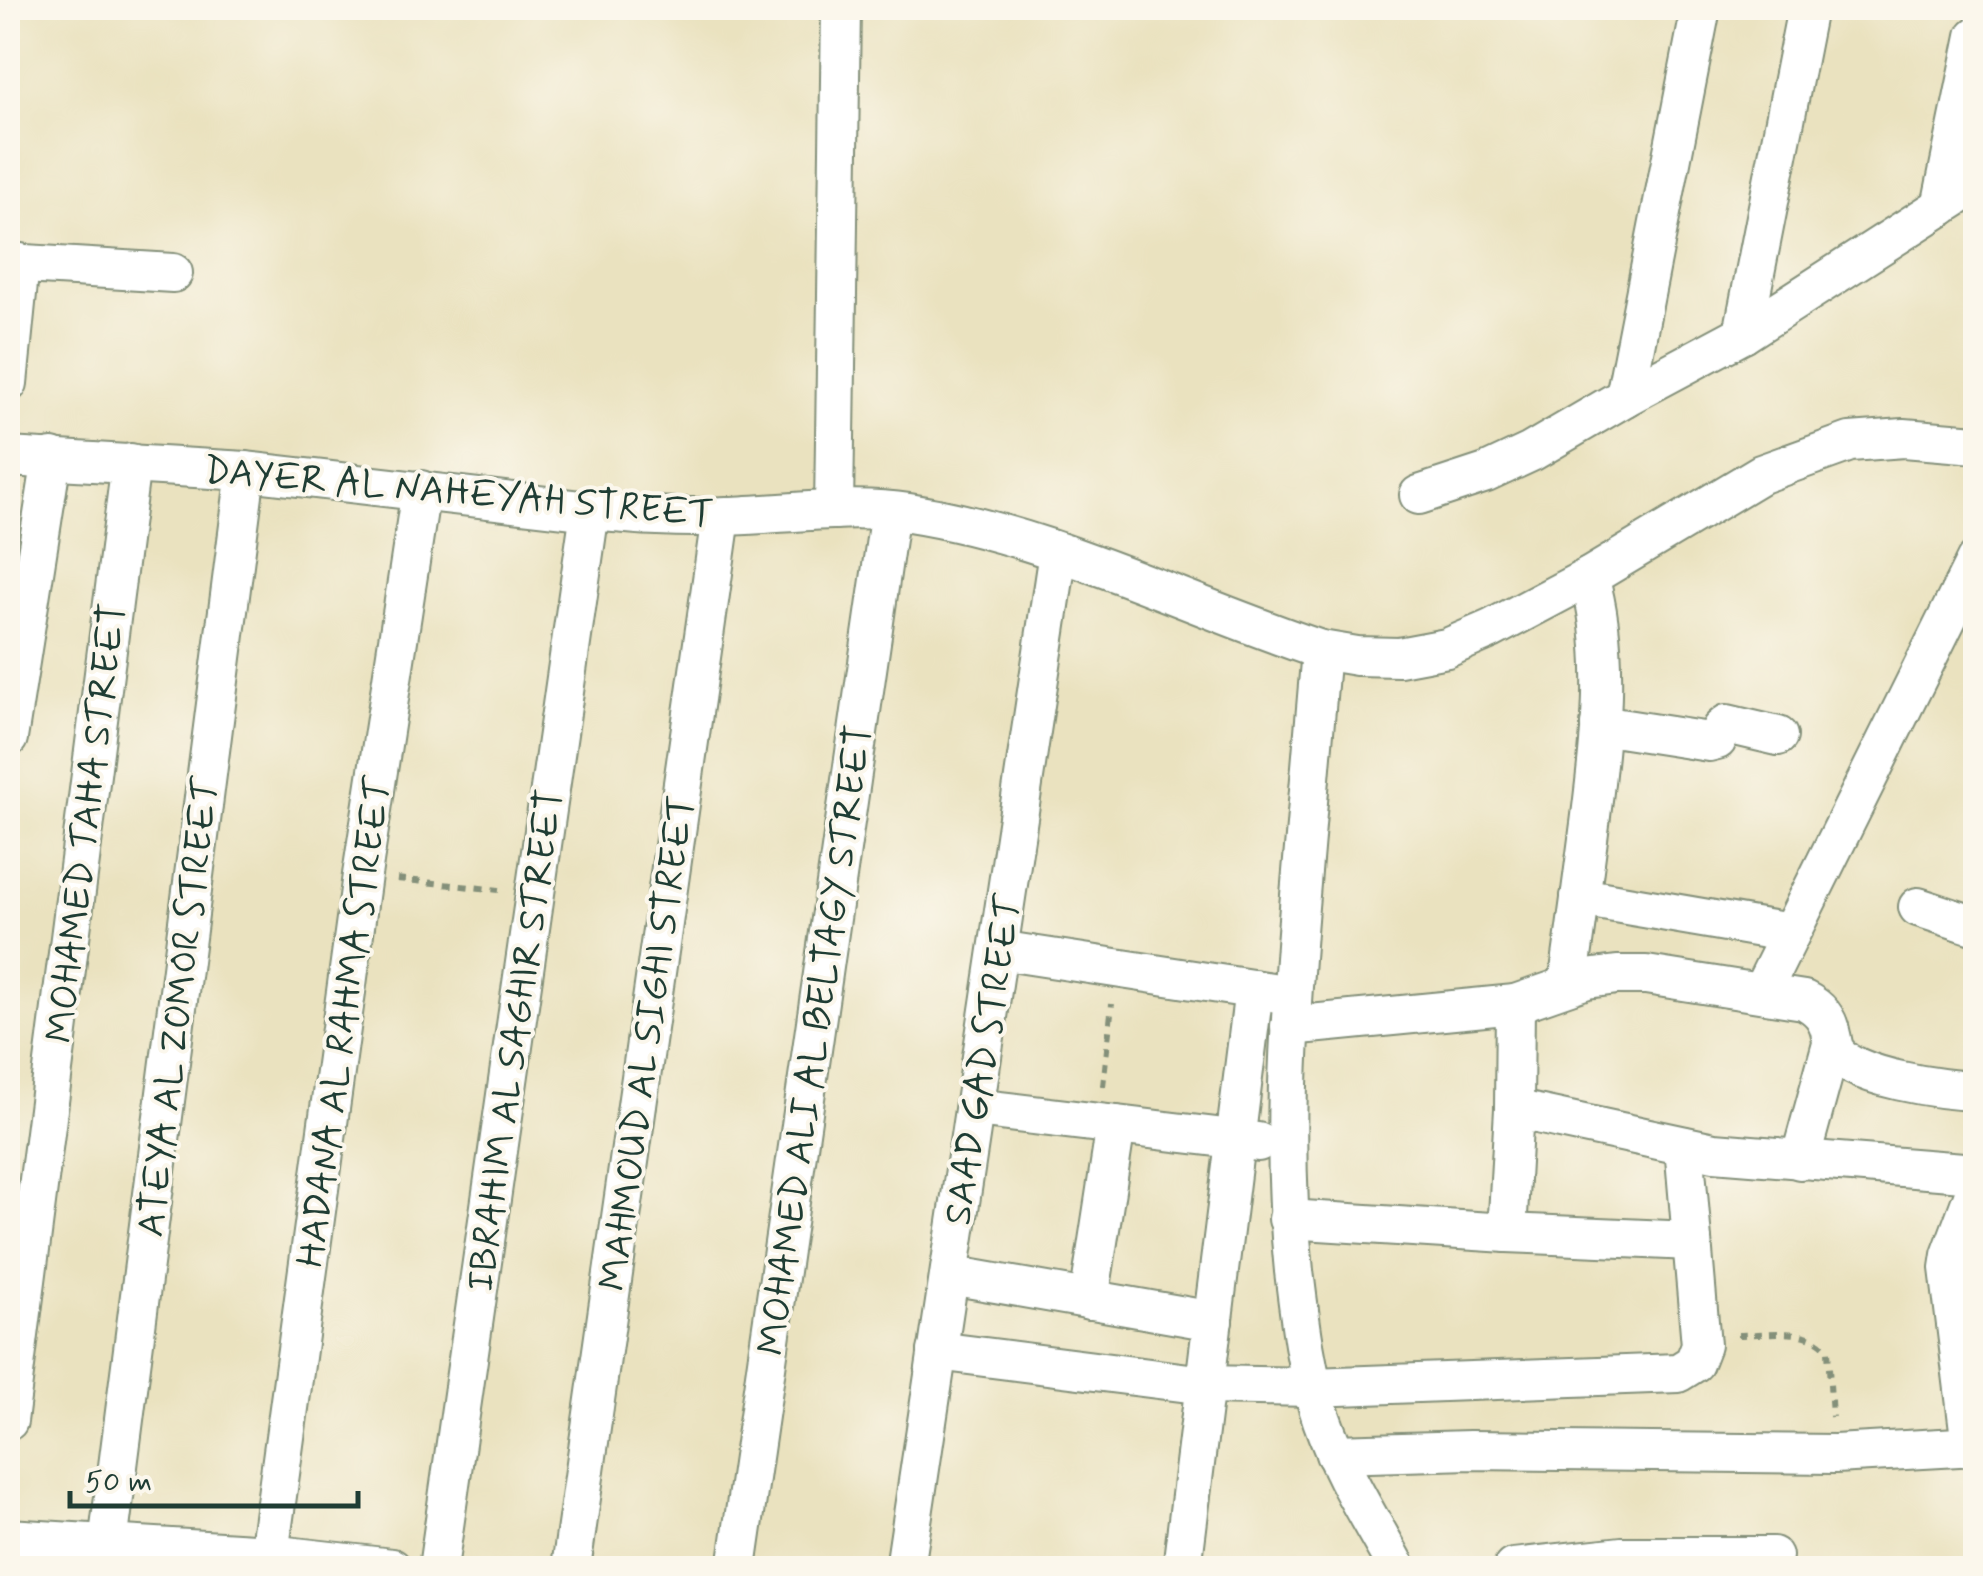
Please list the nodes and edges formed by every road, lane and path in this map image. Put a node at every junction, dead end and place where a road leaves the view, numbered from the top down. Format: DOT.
graph roads {
  1 [pos="841,8"];
  2 [pos="1701,8"];
  3 [pos="1807,8"];
  4 [pos="1976,36"];
  5 [pos="1976,184"];
  6 [pos="1941,208"];
  7 [pos="14,263"];
  8 [pos="173,274"];
  9 [pos="1743,334"];
  10 [pos="8,383"];
  11 [pos="1625,397"];
  12 [pos="1976,444"];
  13 [pos="8,457"];
  14 [pos="52,458"];
  15 [pos="131,464"];
  16 [pos="246,470"];
  17 [pos="421,490"];
  18 [pos="1419,495"];
  19 [pos="834,510"];
  20 [pos="890,510"];
  21 [pos="590,511"];
  22 [pos="722,517"];
  23 [pos="1058,552"];
  24 [pos="1976,560"];
  25 [pos="1589,577"];
  26 [pos="1321,650"];
  27 [pos="1600,724"];
  28 [pos="1778,736"];
  29 [pos="8,738"];
  30 [pos="362,875"];
  31 [pos="536,894"];
  32 [pos="1580,898"];
  33 [pos="1918,907"];
  34 [pos="1976,926"];
  35 [pos="1790,934"];
  36 [pos="998,950"];
  37 [pos="1116,968"];
  38 [pos="1568,985"];
  39 [pos="1254,989"];
  40 [pos="1762,991"];
  41 [pos="1516,1004"];
  42 [pos="1291,1010"];
  43 [pos="1832,1042"];
  44 [pos="1976,1091"];
  45 [pos="974,1108"];
  46 [pos="1514,1109"];
  47 [pos="1108,1124"];
  48 [pos="1235,1140"];
  49 [pos="1286,1145"];
  50 [pos="1684,1146"];
  51 [pos="1800,1160"];
  52 [pos="1976,1173"];
  53 [pos="1976,1188"];
  54 [pos="1288,1219"];
  55 [pos="1506,1233"];
  56 [pos="1692,1241"];
  57 [pos="950,1275"];
  58 [pos="1090,1300"];
  59 [pos="1213,1321"];
  60 [pos="1701,1336"];
  61 [pos="937,1351"];
  62 [pos="1205,1384"];
  63 [pos="1313,1387"];
  64 [pos="8,1420"];
  65 [pos="1973,1446"];
  66 [pos="1336,1454"];
  67 [pos="1835,1454"];
  68 [pos="8,1538"];
  69 [pos="108,1544"];
  70 [pos="268,1554"];
  71 [pos="1773,1556"];
  72 [pos="392,1568"];
  73 [pos="438,1568"];
  74 [pos="571,1568"];
  75 [pos="737,1568"];
  76 [pos="906,1568"];
  77 [pos="1182,1568"];
  78 [pos="1397,1568"];
  79 [pos="1512,1568"];
  1 -- 19 [label="street"];
  2 -- 11 [label="street"];
  3 -- 9 [label="street"];
  4 -- 6 [label="street"];
  5 -- 6 [label="street"];
  6 -- 9 [label="street"];
  7 -- 8 [label="street"];
  7 -- 10 [label="street"];
  9 -- 11 [label="street"];
  11 -- 18 [label="street"];
  12 -- 25 [label="street, DAYER AL NAHEYAH STREET"];
  13 -- 14 [label="street, DAYER AL NAHEYAH STREET"];
  14 -- 15 [label="street, DAYER AL NAHEYAH STREET"];
  14 -- 29 [label="street"];
  15 -- 16 [label="street, DAYER AL NAHEYAH STREET"];
  15 -- 64 [label="street, MOHAMED TAHA STREET"];
  16 -- 17 [label="street, DAYER AL NAHEYAH STREET"];
  16 -- 69 [label="street, ATEYA AL ZOMOR STREET"];
  17 -- 21 [label="street, DAYER AL NAHEYAH STREET"];
  17 -- 30 [label="street, HADANA AL RAHMA STREET"];
  19 -- 20 [label="street, DAYER AL NAHEYAH STREET"];
  19 -- 22 [label="street, DAYER AL NAHEYAH STREET"];
  20 -- 23 [label="street, DAYER AL NAHEYAH STREET"];
  20 -- 75 [label="street, MOHAMED ALI AL BELTAGY STREET"];
  21 -- 22 [label="street, DAYER AL NAHEYAH STREET"];
  21 -- 31 [label="street, IBRAHIM AL SAGHIR STREET"];
  22 -- 74 [label="street, MAHMOUD AL SIGHI STREET"];
  23 -- 26 [label="street, DAYER AL NAHEYAH STREET"];
  23 -- 36 [label="street, SAAD GAD STREET"];
  24 -- 35 [label="street"];
  25 -- 26 [label="street, DAYER AL NAHEYAH STREET"];
  25 -- 27 [label="street"];
  26 -- 42 [label="street"];
  27 -- 28 [label="street"];
  27 -- 32 [label="street"];
  30 -- 31 [label="path"];
  30 -- 70 [label="street, HADANA AL RAHMA STREET"];
  31 -- 73 [label="street, IBRAHIM AL SAGHIR STREET"];
  32 -- 35 [label="street"];
  32 -- 38 [label="street"];
  33 -- 34 [label="street"];
  35 -- 40 [label="street"];
  36 -- 37 [label="street"];
  36 -- 45 [label="street, SAAD GAD STREET"];
  37 -- 39 [label="street"];
  37 -- 47 [label="path"];
  38 -- 40 [label="street"];
  38 -- 41 [label="street"];
  39 -- 42 [label="street"];
  39 -- 48 [label="street"];
  40 -- 43 [label="street"];
  41 -- 42 [label="street"];
  41 -- 46 [label="street"];
  42 -- 49 [label="street"];
  43 -- 44 [label="street"];
  43 -- 51 [label="street"];
  45 -- 47 [label="street"];
  45 -- 57 [label="street, SAAD GAD STREET"];
  46 -- 50 [label="street"];
  46 -- 55 [label="street"];
  47 -- 48 [label="street"];
  47 -- 58 [label="street"];
  48 -- 49 [label="street"];
  48 -- 59 [label="street"];
  49 -- 54 [label="street"];
  50 -- 51 [label="street"];
  50 -- 56 [label="street"];
  51 -- 52 [label="street"];
  53 -- 65 [label="street"];
  54 -- 55 [label="street"];
  54 -- 63 [label="street"];
  55 -- 56 [label="street"];
  56 -- 60 [label="street"];
  57 -- 58 [label="street"];
  57 -- 61 [label="street, SAAD GAD STREET"];
  58 -- 59 [label="street"];
  59 -- 62 [label="street"];
  60 -- 63 [label="street"];
  60 -- 67 [label="path"];
  61 -- 62 [label="street"];
  61 -- 76 [label="street, SAAD GAD STREET"];
  62 -- 63 [label="street"];
  62 -- 77 [label="street"];
  63 -- 66 [label="street"];
  65 -- 67 [label="street"];
  66 -- 67 [label="street"];
  66 -- 78 [label="street"];
  68 -- 69 [label="street"];
  69 -- 70 [label="street"];
  70 -- 72 [label="street"];
  71 -- 79 [label="street"];
}
